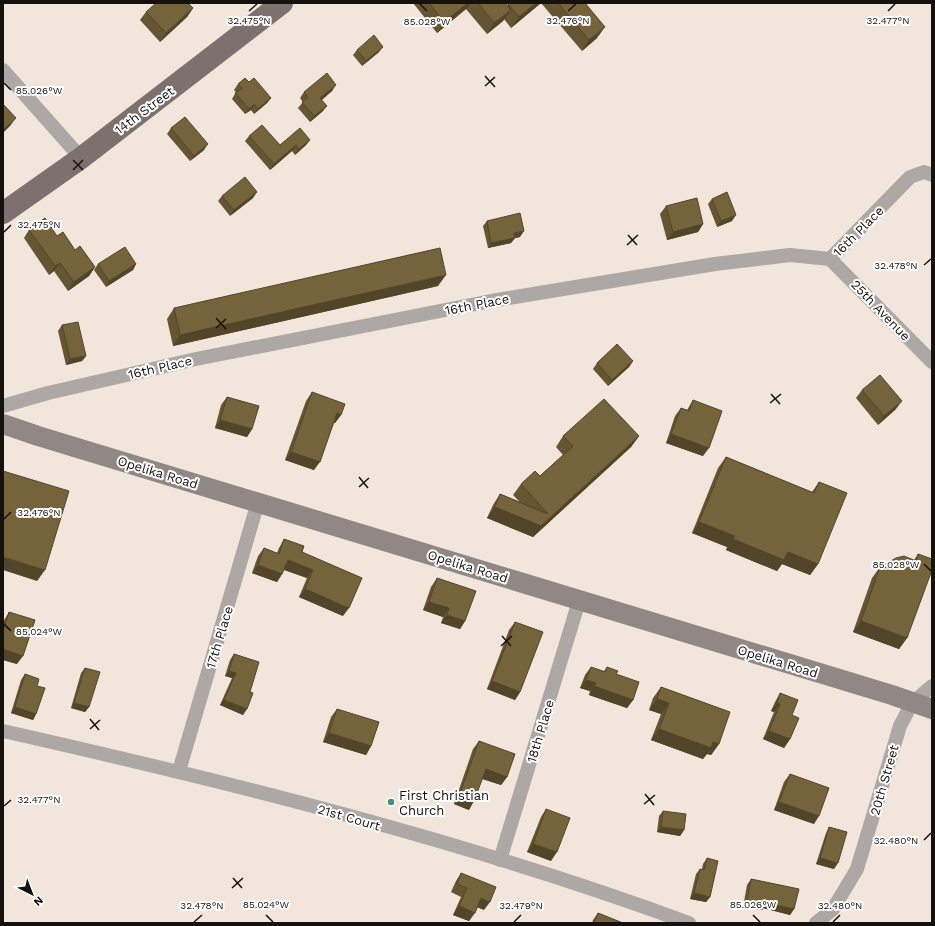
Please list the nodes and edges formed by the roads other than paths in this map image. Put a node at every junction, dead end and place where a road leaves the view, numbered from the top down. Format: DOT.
graph roads {
  1 [pos="282,3"];
  2 [pos="3,70"];
  3 [pos="81,158"];
  4 [pos="928,174"];
  5 [pos="3,213"];
  6 [pos="830,259"];
  7 [pos="932,362"];
  8 [pos="3,419"];
  9 [pos="258,502"];
  10 [pos="579,601"];
  11 [pos="932,686"];
  12 [pos="912,704"];
  13 [pos="932,709"];
  14 [pos="3,732"];
  15 [pos="179,771"];
  16 [pos="500,860"];
  17 [pos="818,921"];
  18 [pos="689,923"];
  1 -- 3 [label="main road, 14th Street"];
  2 -- 3 [label="street"];
  3 -- 5 [label="main road, 14th Street"];
  4 -- 6 [label="street, 16th Place"];
  6 -- 7 [label="street, 25th Avenue"];
  6 -- 8 [label="street, 16th Place"];
  8 -- 9 [label="main road, Opelika Road"];
  9 -- 10 [label="main road, Opelika Road"];
  9 -- 15 [label="street, 17th Place"];
  10 -- 12 [label="main road, Opelika Road"];
  10 -- 16 [label="street, 18th Place"];
  11 -- 12 [label="street, 20th Street"];
  12 -- 13 [label="main road, Opelika Road"];
  12 -- 17 [label="street, 20th Street"];
  14 -- 15 [label="street, 21st Court"];
  15 -- 16 [label="street, 21st Court"];
  16 -- 18 [label="street, 21st Court"];
}
